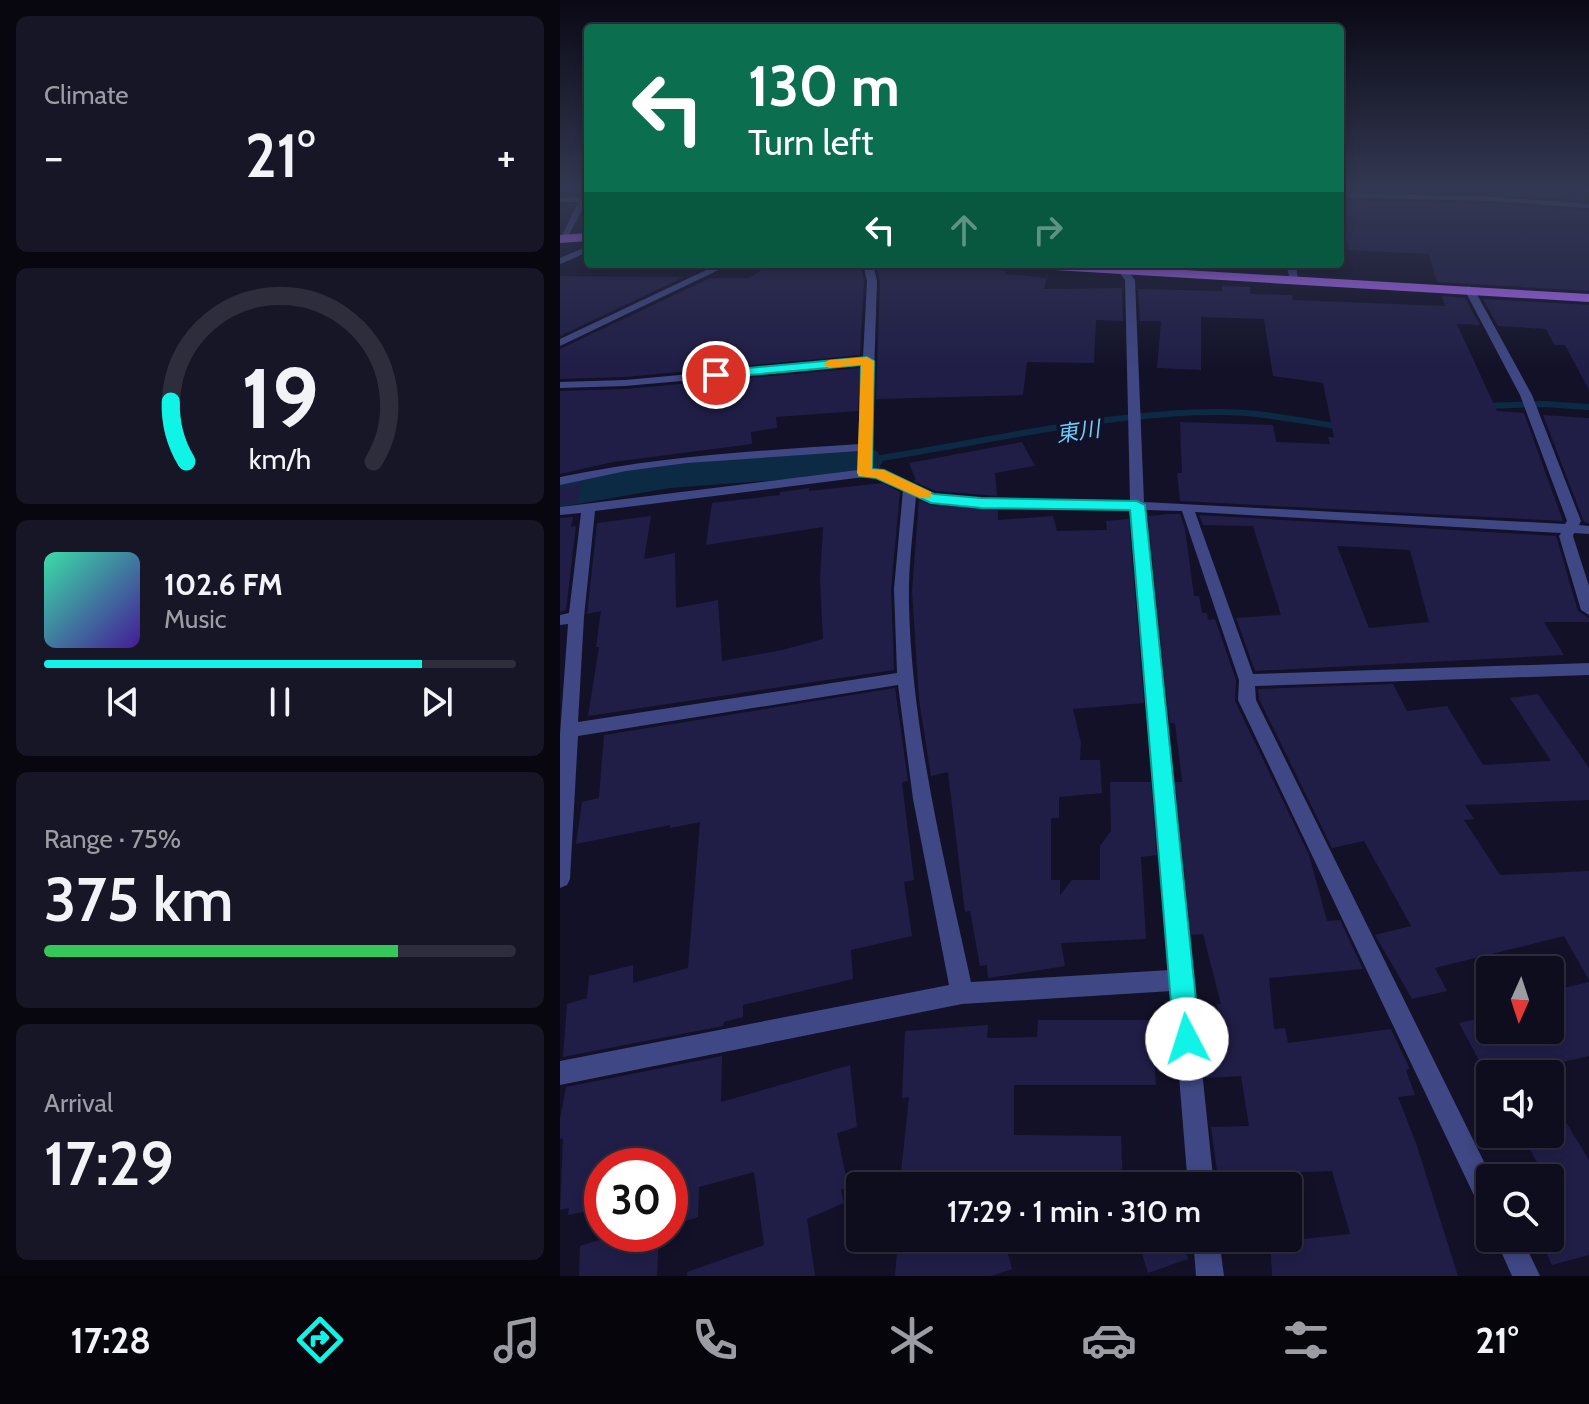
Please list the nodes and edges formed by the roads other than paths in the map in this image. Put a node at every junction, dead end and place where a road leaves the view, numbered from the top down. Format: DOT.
graph roads {
  1 [pos="584,251"];
  2 [pos="560,261"];
  3 [pos="718,268"];
  4 [pos="869,268"];
  5 [pos="1125,268"];
  6 [pos="1292,268"];
  7 [pos="1295,280"];
  8 [pos="1469,289"];
  9 [pos="1589,298"];
  10 [pos="560,343"];
  11 [pos="867,361"];
  12 [pos="560,385"];
  13 [pos="864,461"];
  14 [pos="560,481"];
  15 [pos="910,488"];
  16 [pos="1137,505"];
  17 [pos="1187,507"];
  18 [pos="588,508"];
  19 [pos="560,511"];
  20 [pos="1571,527"];
  21 [pos="1589,530"];
  22 [pos="1589,610"];
  23 [pos="568,619"];
  24 [pos="1589,669"];
  25 [pos="906,678"];
  26 [pos="1247,680"];
  27 [pos="566,700"];
  28 [pos="570,730"];
  29 [pos="560,879"];
  30 [pos="1182,980"];
  31 [pos="962,993"];
  32 [pos="560,1073"];
  33 [pos="1200,1172"];
  34 [pos="1476,1172"];
  35 [pos="1207,1252"];
  36 [pos="1515,1252"];
  37 [pos="1210,1276"];
  38 [pos="1526,1276"];
  1 -- 2 [label="street"];
  3 -- 10 [label="street"];
  4 -- 11 [label="street"];
  5 -- 7 [label="main road"];
  5 -- 16 [label="street"];
  6 -- 7 [label="street"];
  7 -- 8 [label="main road"];
  8 -- 9 [label="main road"];
  8 -- 20 [label="street"];
  11 -- 12 [label="street"];
  11 -- 13 [label="street"];
  13 -- 14 [label="street"];
  13 -- 15 [label="street"];
  13 -- 18 [label="street"];
  15 -- 16 [label="street"];
  15 -- 25 [label="street"];
  16 -- 17 [label="street"];
  16 -- 30 [label="street"];
  17 -- 20 [label="street"];
  17 -- 26 [label="street"];
  18 -- 19 [label="street"];
  18 -- 23 [label="street"];
  20 -- 21 [label="street"];
  20 -- 22 [label="street"];
  23 -- 27 [label="street"];
  24 -- 26 [label="street"];
  25 -- 28 [label="street"];
  25 -- 31 [label="street"];
  26 -- 34 [label="street"];
  27 -- 28 [label="street"];
  28 -- 29 [label="street"];
  30 -- 31 [label="street"];
  30 -- 33 [label="street"];
  31 -- 32 [label="street"];
  35 -- 37 [label="street"];
  36 -- 38 [label="street"];
}
